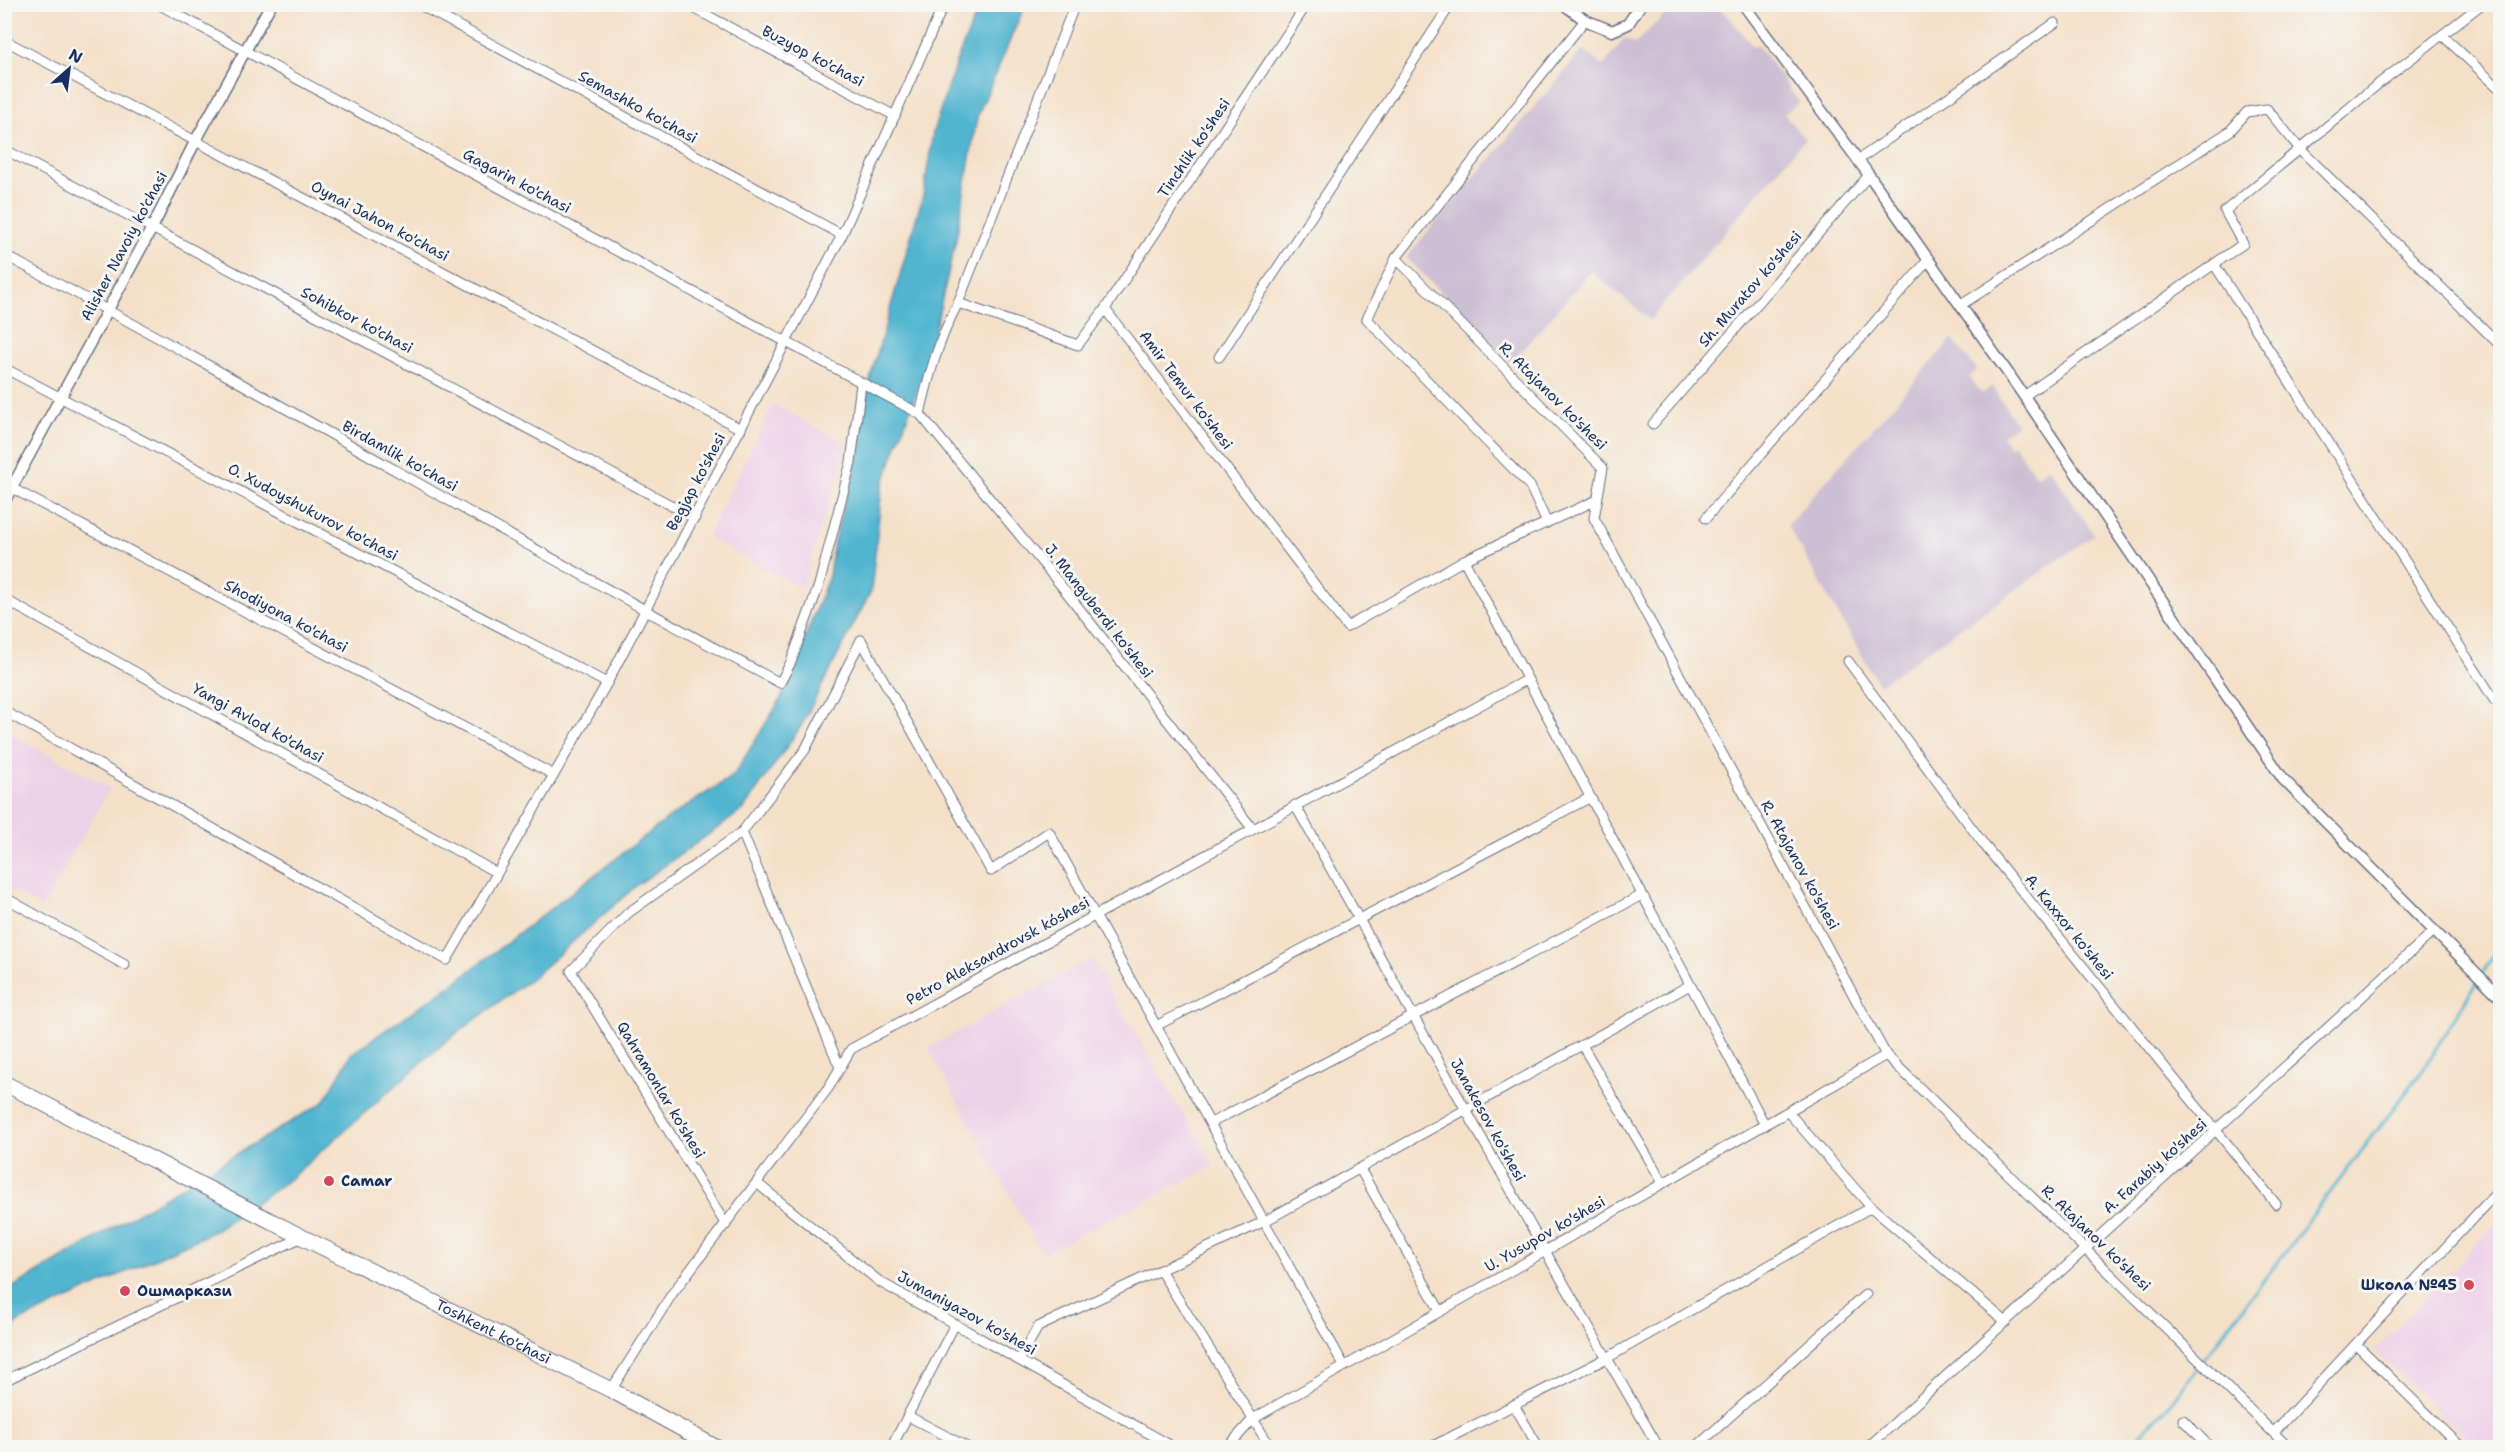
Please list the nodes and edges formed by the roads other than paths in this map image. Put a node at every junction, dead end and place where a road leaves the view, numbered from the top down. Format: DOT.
graph roads {
  1 [pos="158,4"];
  2 [pos="271,4"];
  3 [pos="418,4"];
  4 [pos="686,4"];
  5 [pos="944,4"];
  6 [pos="1075,4"];
  7 [pos="1307,4"];
  8 [pos="1451,4"];
  9 [pos="1563,4"];
  10 [pos="1641,4"];
  11 [pos="1743,4"];
  12 [pos="2482,4"];
  13 [pos="1585,20"];
  14 [pos="2055,23"];
  15 [pos="2442,35"];
  16 [pos="4,40"];
  17 [pos="244,51"];
  18 [pos="2500,89"];
  19 [pos="895,116"];
  20 [pos="196,140"];
  21 [pos="2300,148"];
  22 [pos="4,149"];
  23 [pos="1858,160"];
  24 [pos="1869,175"];
  25 [pos="152,228"];
  26 [pos="843,235"];
  27 [pos="4,255"];
  28 [pos="1396,258"];
  29 [pos="1929,259"];
  30 [pos="2214,264"];
  31 [pos="958,303"];
  32 [pos="1960,305"];
  33 [pos="107,309"];
  34 [pos="1106,309"];
  35 [pos="786,343"];
  36 [pos="2500,345"];
  37 [pos="1219,357"];
  38 [pos="4,368"];
  39 [pos="865,386"];
  40 [pos="61,396"];
  41 [pos="2024,396"];
  42 [pos="916,412"];
  43 [pos="1653,424"];
  44 [pos="741,429"];
  45 [pos="8,486"];
  46 [pos="1597,501"];
  47 [pos="4,502"];
  48 [pos="694,518"];
  49 [pos="1706,518"];
  50 [pos="1547,523"];
  51 [pos="1464,560"];
  52 [pos="4,599"];
  53 [pos="645,611"];
  54 [pos="1848,661"];
  55 [pos="1526,680"];
  56 [pos="607,683"];
  57 [pos="2500,698"];
  58 [pos="4,711"];
  59 [pos="554,775"];
  60 [pos="1589,798"];
  61 [pos="1295,805"];
  62 [pos="1252,828"];
  63 [pos="742,832"];
  64 [pos="497,873"];
  65 [pos="1642,895"];
  66 [pos="4,897"];
  67 [pos="1096,914"];
  68 [pos="1359,919"];
  69 [pos="2435,930"];
  70 [pos="125,965"];
  71 [pos="1690,985"];
  72 [pos="2500,997"];
  73 [pos="1413,1017"];
  74 [pos="1158,1025"];
  75 [pos="1582,1045"];
  76 [pos="1886,1055"];
  77 [pos="840,1068"];
  78 [pos="4,1083"];
  79 [pos="1466,1111"];
  80 [pos="1788,1112"];
  81 [pos="1211,1124"];
  82 [pos="1765,1125"];
  83 [pos="2215,1132"];
  84 [pos="1360,1169"];
  85 [pos="1663,1183"];
  86 [pos="758,1184"];
  87 [pos="2500,1189"];
  88 [pos="2276,1204"];
  89 [pos="1871,1207"];
  90 [pos="1265,1221"];
  91 [pos="726,1225"];
  92 [pos="302,1237"];
  93 [pos="2086,1249"];
  94 [pos="1545,1251"];
  95 [pos="1160,1270"];
  96 [pos="1866,1294"];
  97 [pos="1440,1311"];
  98 [pos="2006,1322"];
  99 [pos="955,1324"];
  100 [pos="2356,1344"];
  101 [pos="1607,1358"];
  102 [pos="1019,1360"];
  103 [pos="1344,1366"];
  104 [pos="4,1381"];
  105 [pos="611,1390"];
  106 [pos="1515,1405"];
  107 [pos="908,1416"];
  108 [pos="1253,1419"];
  109 [pos="2183,1420"];
  110 [pos="2274,1432"];
  111 [pos="717,1448"];
  112 [pos="891,1448"];
  113 [pos="969,1448"];
  114 [pos="1175,1448"];
  115 [pos="1227,1448"];
  116 [pos="1271,1448"];
  117 [pos="1429,1448"];
  118 [pos="1539,1448"];
  119 [pos="1659,1448"];
  120 [pos="1695,1448"];
  121 [pos="1868,1448"];
  122 [pos="2211,1448"];
  123 [pos="2289,1448"];
  124 [pos="2462,1448"];
  1 -- 17 [label="street, Gagarin ko'chasi"];
  2 -- 17 [label="street, Alisher Navoiy ko'chasi"];
  3 -- 26 [label="street, Semashko ko'chasi"];
  4 -- 19 [label="street, Buzyop ko'chasi"];
  5 -- 19 [label="street, Begjap ko'shesi"];
  6 -- 31 [label="street"];
  7 -- 34 [label="street, Tinchlik ko'shesi"];
  8 -- 37 [label="street"];
  9 -- 13 [label="street"];
  10 -- 13 [label="street"];
  11 -- 23 [label="street"];
  12 -- 15 [label="street"];
  13 -- 28 [label="street"];
  14 -- 23 [label="street"];
  15 -- 18 [label="street"];
  15 -- 21 [label="street"];
  16 -- 20 [label="street, Oynai Jahon ko'chasi"];
  17 -- 20 [label="street, Alisher Navoiy ko'chasi"];
  17 -- 35 [label="street, Gagarin ko'chasi"];
  19 -- 26 [label="street, Begjap ko'shesi"];
  20 -- 25 [label="street, Alisher Navoiy ko'chasi"];
  20 -- 44 [label="street, Oynai Jahon ko'chasi"];
  21 -- 30 [label="street"];
  21 -- 32 [label="street"];
  21 -- 36 [label="street"];
  22 -- 25 [label="street, Sohibkor ko'chasi"];
  23 -- 24 [label="street"];
  24 -- 29 [label="street"];
  24 -- 43 [label="street, Sh. Muratov ko'shesi"];
  25 -- 33 [label="street, Alisher Navoiy ko'chasi"];
  25 -- 48 [label="street, Sohibkor ko'chasi"];
  26 -- 35 [label="street, Begjap ko'shesi"];
  27 -- 33 [label="street, Birdamlik ko'chasi"];
  28 -- 46 [label="street, R. Atajanov ko'shesi"];
  28 -- 50 [label="street"];
  29 -- 32 [label="street"];
  29 -- 49 [label="street"];
  30 -- 41 [label="street"];
  30 -- 57 [label="street"];
  31 -- 34 [label="street"];
  31 -- 42 [label="street"];
  32 -- 41 [label="street"];
  33 -- 40 [label="street, Alisher Navoiy ko'chasi"];
  33 -- 53 [label="street, Birdamlik ko'chasi"];
  34 -- 51 [label="street, Amir Temur ko'shesi"];
  35 -- 39 [label="street, Gagarin ko'chasi"];
  35 -- 44 [label="street, Begjap ko'shesi"];
  38 -- 40 [label="street, O. Xudoyshukurov ko'chasi"];
  39 -- 42 [label="street, Gagarin ko'chasi"];
  39 -- 53 [label="street, Birdamlik ko'chasi"];
  40 -- 45 [label="street, Alisher Navoiy ko'chasi"];
  40 -- 56 [label="street, O. Xudoyshukurov ko'chasi"];
  41 -- 69 [label="street"];
  42 -- 62 [label="street, J. Manguberdi ko'shesi"];
  44 -- 48 [label="street, Begjap ko'shesi"];
  45 -- 47 [label="street, Alisher Navoiy ko'chasi"];
  45 -- 59 [label="street, Shodiyona ko'chasi"];
  46 -- 50 [label="street"];
  46 -- 76 [label="street, R. Atajanov ko'shesi"];
  48 -- 53 [label="street, Begjap ko'shesi"];
  50 -- 51 [label="street"];
  51 -- 55 [label="street"];
  52 -- 64 [label="street, Yangi Avlod ko'chasi"];
  53 -- 56 [label="street, Begjap ko'shesi"];
  54 -- 83 [label="street, A. Kaxxor ko'shesi"];
  55 -- 60 [label="street"];
  55 -- 61 [label="street, Petro Aleksandrovsk kóshesi"];
  56 -- 59 [label="street, Begjap ko'shesi"];
  58 -- 64 [label="street, Begjap ko'shesi"];
  59 -- 64 [label="street, Begjap ko'shesi"];
  60 -- 65 [label="street"];
  60 -- 68 [label="street"];
  61 -- 62 [label="street, Petro Aleksandrovsk kóshesi"];
  61 -- 68 [label="street, Janakesov ko'shesi"];
  62 -- 67 [label="street, Petro Aleksandrovsk kóshesi"];
  63 -- 67 [label="street"];
  63 -- 77 [label="street"];
  63 -- 91 [label="street, Qahramonlar ko'shesi"];
  65 -- 71 [label="street"];
  65 -- 73 [label="street"];
  66 -- 70 [label="street"];
  67 -- 74 [label="street"];
  67 -- 77 [label="street, Petro Aleksandrovsk kóshesi"];
  68 -- 73 [label="street, Janakesov ko'shesi"];
  68 -- 74 [label="street"];
  69 -- 72 [label="street"];
  69 -- 83 [label="street, A. Farabiy ko'shesi"];
  71 -- 75 [label="street"];
  71 -- 82 [label="street"];
  73 -- 79 [label="street, Janakesov ko'shesi"];
  73 -- 81 [label="street"];
  74 -- 81 [label="street"];
  75 -- 79 [label="street"];
  75 -- 85 [label="street"];
  76 -- 80 [label="street, U. Yusupov ko'shesi"];
  76 -- 93 [label="street, R. Atajanov ko'shesi"];
  77 -- 86 [label="street, Petro Aleksandrovsk kóshesi"];
  78 -- 92 [label="highway, Toshkent ko'chasi"];
  79 -- 84 [label="street"];
  79 -- 94 [label="street, Janakesov ko'shesi"];
  80 -- 82 [label="street, U. Yusupov ko'shesi"];
  80 -- 89 [label="street"];
  81 -- 90 [label="street"];
  82 -- 85 [label="street, U. Yusupov ko'shesi"];
  83 -- 88 [label="street, A. Kaxxor ko'shesi"];
  83 -- 93 [label="street, A. Farabiy ko'shesi"];
  84 -- 90 [label="street"];
  84 -- 97 [label="street"];
  85 -- 94 [label="street, U. Yusupov ko'shesi"];
  86 -- 91 [label="street, Petro Aleksandrovsk kóshesi"];
  86 -- 99 [label="street, Jumaniyazov ko'shesi"];
  87 -- 100 [label="street"];
  89 -- 98 [label="street"];
  89 -- 101 [label="street"];
  90 -- 95 [label="street"];
  90 -- 103 [label="street"];
  91 -- 105 [label="street, Petro Aleksandrovsk kóshesi"];
  92 -- 104 [label="street"];
  92 -- 105 [label="highway, Toshkent ko'chasi"];
  93 -- 98 [label="street, A. Farabiy ko'shesi"];
  93 -- 110 [label="street, R. Atajanov ko'shesi"];
  94 -- 97 [label="street, U. Yusupov ko'shesi"];
  94 -- 101 [label="street, Janakesov ko'shesi"];
  95 -- 102 [label="street"];
  95 -- 108 [label="street"];
  96 -- 120 [label="street"];
  97 -- 103 [label="street, U. Yusupov ko'shesi"];
  98 -- 121 [label="street, A. Farabiy ko'shesi"];
  99 -- 102 [label="street, Jumaniyazov ko'shesi"];
  99 -- 107 [label="street"];
  100 -- 110 [label="street"];
  100 -- 124 [label="street"];
  101 -- 106 [label="street"];
  101 -- 119 [label="street, Janakesov ko'shesi"];
  102 -- 114 [label="street, Jumaniyazov ko'shesi"];
  103 -- 108 [label="street, U. Yusupov ko'shesi"];
  105 -- 111 [label="highway, Toshkent ko'chasi"];
  106 -- 117 [label="street"];
  106 -- 118 [label="street"];
  107 -- 112 [label="street"];
  107 -- 113 [label="street"];
  108 -- 115 [label="street, U. Yusupov ko'shesi"];
  108 -- 116 [label="street"];
  109 -- 122 [label="street"];
  110 -- 123 [label="street, R. Atajanov ko'shesi"];
}
